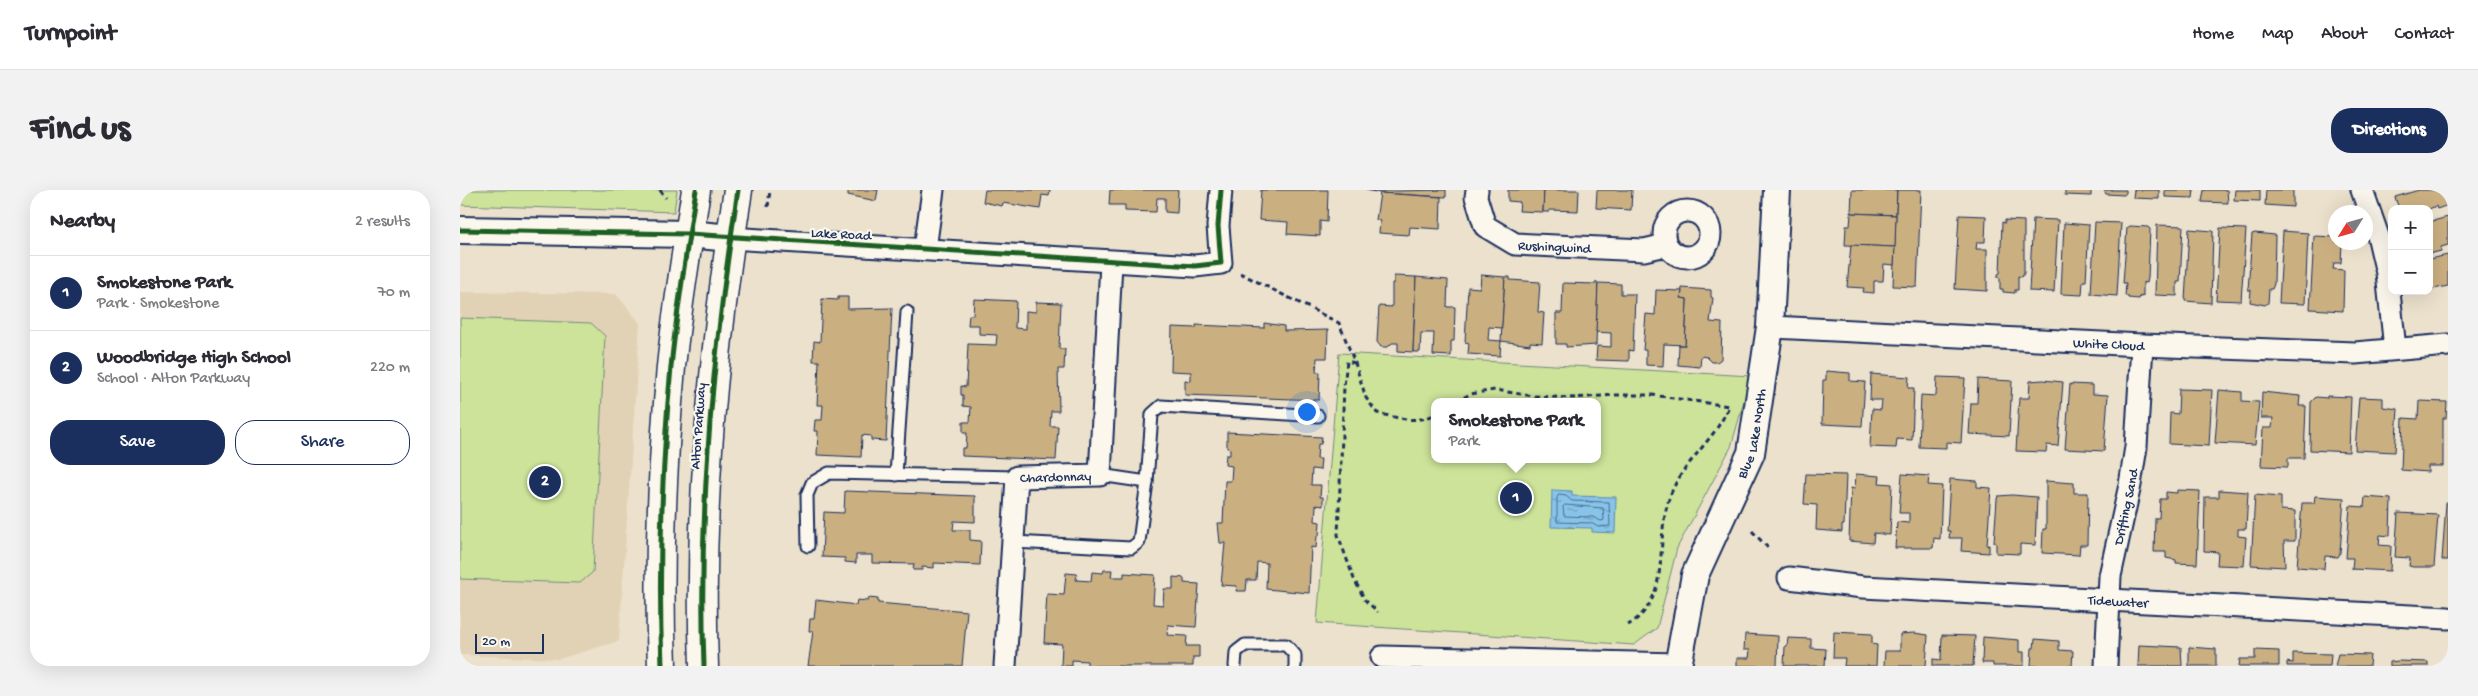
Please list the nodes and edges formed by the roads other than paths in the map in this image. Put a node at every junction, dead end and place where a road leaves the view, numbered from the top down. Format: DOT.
graph roads {
  1 [pos="696,190"];
  2 [pos="738,190"];
  3 [pos="933,190"];
  4 [pos="1221,190"];
  5 [pos="1477,190"];
  6 [pos="1777,190"];
  7 [pos="2362,190"];
  8 [pos="460,230"];
  9 [pos="689,234"];
  10 [pos="730,238"];
  11 [pos="1666,245"];
  12 [pos="925,249"];
  13 [pos="1111,263"];
  14 [pos="907,312"];
  15 [pos="1770,326"];
  16 [pos="2142,345"];
  17 [pos="2448,346"];
  18 [pos="2395,349"];
  19 [pos="1318,416"];
  20 [pos="896,475"];
  21 [pos="1100,476"];
  22 [pos="1018,477"];
  23 [pos="1147,482"];
  24 [pos="1013,542"];
  25 [pos="808,546"];
  26 [pos="1789,578"];
  27 [pos="2109,601"];
  28 [pos="2448,618"];
  29 [pos="1380,661"];
  30 [pos="1526,663"];
  31 [pos="1678,665"];
  32 [pos="662,666"];
  33 [pos="704,666"];
  34 [pos="1005,666"];
  35 [pos="1235,666"];
  36 [pos="1294,666"];
  37 [pos="2106,666"];
  1 -- 9 [label="main road"];
  2 -- 10 [label="main road, Alton Parkway"];
  3 -- 12 [label="street"];
  4 -- 13 [label="street, Lake Road"];
  5 -- 11 [label="street, Rushingwind"];
  6 -- 15 [label="street, Blue Lake North"];
  7 -- 18 [label="street"];
  8 -- 9 [label="street, Lake Road"];
  9 -- 10 [label="street, Lake Road"];
  9 -- 32 [label="main road"];
  10 -- 12 [label="street, Lake Road"];
  10 -- 33 [label="main road, Alton Parkway"];
  12 -- 13 [label="street, Lake Road"];
  13 -- 21 [label="street, Chardonnay"];
  14 -- 20 [label="lane"];
  15 -- 16 [label="street, White Cloud"];
  15 -- 31 [label="street, Blue Lake North"];
  16 -- 18 [label="street, White Cloud"];
  16 -- 27 [label="street, Drifting Sand"];
  17 -- 18 [label="street, White Cloud"];
  19 -- 23 [label="lane"];
  20 -- 22 [label="lane"];
  20 -- 25 [label="lane"];
  21 -- 22 [label="street, Chardonnay"];
  21 -- 23 [label="lane"];
  22 -- 24 [label="street, Chardonnay"];
  23 -- 24 [label="lane"];
  24 -- 34 [label="street, Chardonnay"];
  26 -- 27 [label="street, Tidewater"];
  27 -- 28 [label="street, Tidewater"];
  27 -- 37 [label="street, Drifting Sand"];
  29 -- 30 [label="street"];
  30 -- 31 [label="street"];
  35 -- 36 [label="lane"];
}
